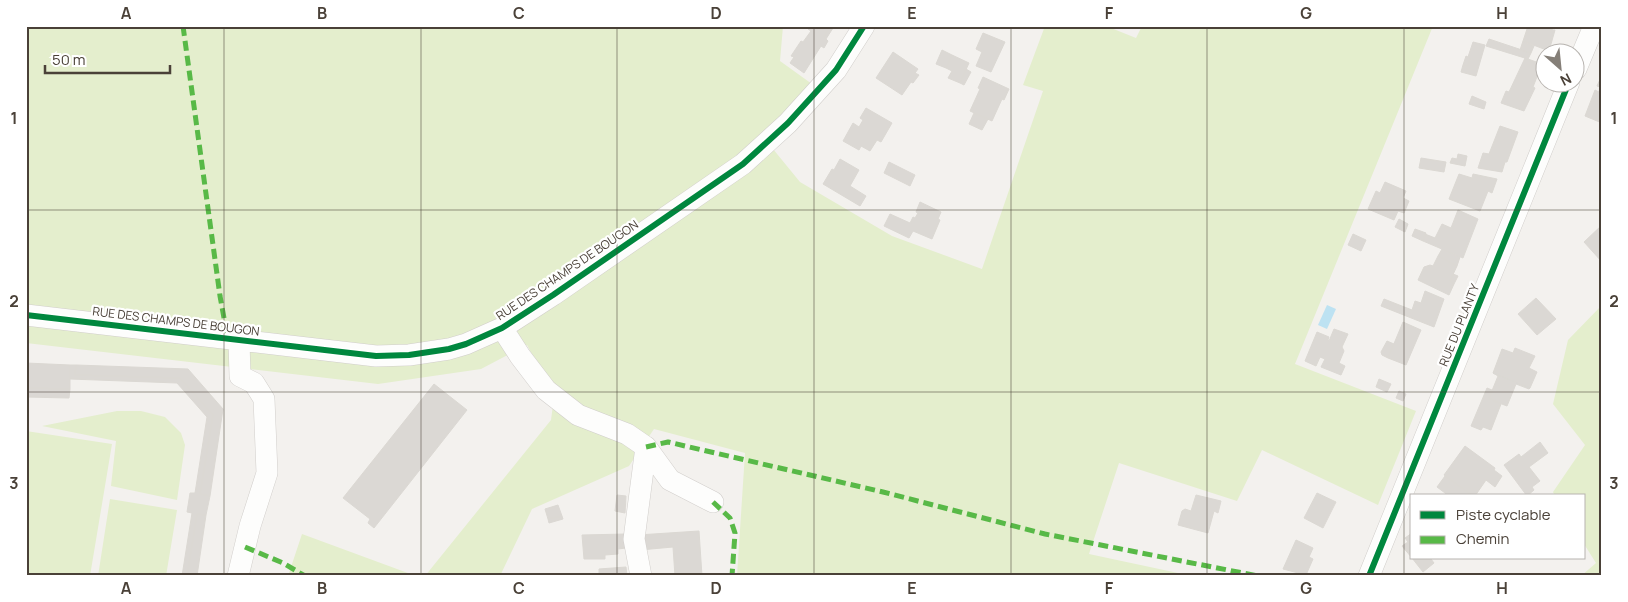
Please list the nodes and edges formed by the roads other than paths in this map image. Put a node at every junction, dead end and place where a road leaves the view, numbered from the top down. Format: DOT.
graph roads {
  1 [pos="864,26"];
  2 [pos="1594,26"];
  3 [pos="1586,45"];
  4 [pos="1566,92"];
  5 [pos="26,315"];
  6 [pos="502,328"];
  7 [pos="239,341"];
  8 [pos="646,447"];
  9 [pos="713,502"];
  10 [pos="238,576"];
  11 [pos="641,576"];
  12 [pos="1369,576"];
  1 -- 6 [label="street, RUE DES CHAMPS DE BOUGON"];
  2 -- 3 [label="street"];
  4 -- 12 [label="street, RUE DU PLANTY"];
  5 -- 7 [label="street, RUE DES CHAMPS DE BOUGON"];
  6 -- 7 [label="street, RUE DES CHAMPS DE BOUGON"];
  6 -- 8 [label="street"];
  7 -- 10 [label="street"];
  8 -- 9 [label="street"];
  8 -- 11 [label="street"];
}
